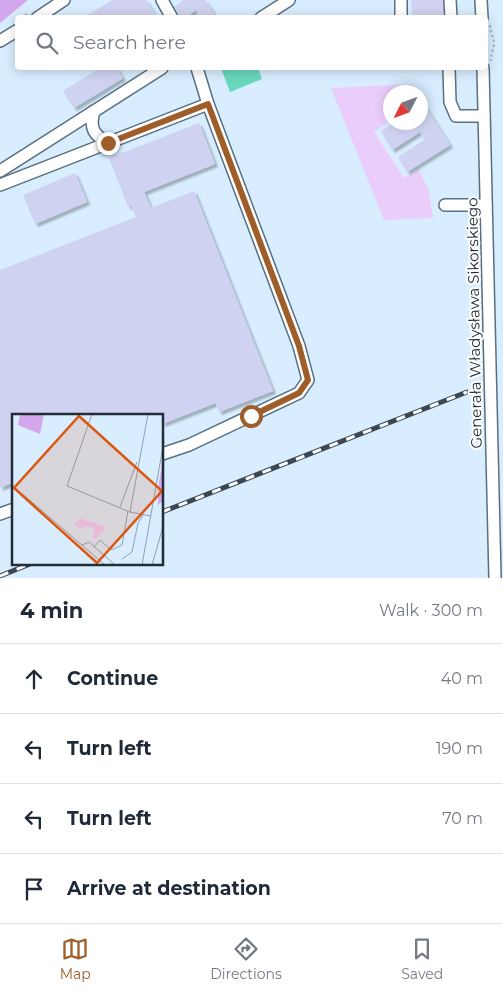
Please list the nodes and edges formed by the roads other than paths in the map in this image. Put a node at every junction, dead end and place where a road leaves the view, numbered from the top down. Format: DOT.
graph roads {
  1 [pos="64,0"];
  2 [pos="162,0"];
  3 [pos="288,0"];
  4 [pos="401,0"];
  5 [pos="450,0"];
  6 [pos="481,0"];
  7 [pos="42,15"];
  8 [pos="170,15"];
  9 [pos="263,15"];
  10 [pos="401,15"];
  11 [pos="451,15"];
  12 [pos="482,15"];
  13 [pos="15,32"];
  14 [pos="0,41"];
  15 [pos="159,70"];
  16 [pos="198,70"];
  17 [pos="449,70"];
  18 [pos="483,70"];
  19 [pos="208,104"];
  20 [pos="94,112"];
  21 [pos="484,116"];
  22 [pos="108,143"];
  23 [pos="0,172"];
  24 [pos="0,185"];
  25 [pos="486,205"];
  26 [pos="445,206"];
  27 [pos="164,453"];
  28 [pos="12,510"];
  29 [pos="0,514"];
  30 [pos="494,578"];
  1 -- 7 [label="street"];
  2 -- 8 [label="street"];
  3 -- 9 [label="street"];
  4 -- 10 [label="street"];
  5 -- 11 [label="street"];
  6 -- 12 [label="street"];
  13 -- 14 [label="street"];
  15 -- 20 [label="street"];
  16 -- 19 [label="street"];
  17 -- 21 [label="street"];
  18 -- 21 [label="street, Generała Władysława Sikorskiego"];
  19 -- 22 [label="street"];
  19 -- 27 [label="street"];
  20 -- 22 [label="street"];
  20 -- 23 [label="street"];
  21 -- 25 [label="street, Generała Władysława Sikorskiego"];
  22 -- 24 [label="street"];
  25 -- 26 [label="street"];
  25 -- 30 [label="street, Generała Władysława Sikorskiego"];
  28 -- 29 [label="street"];
}
